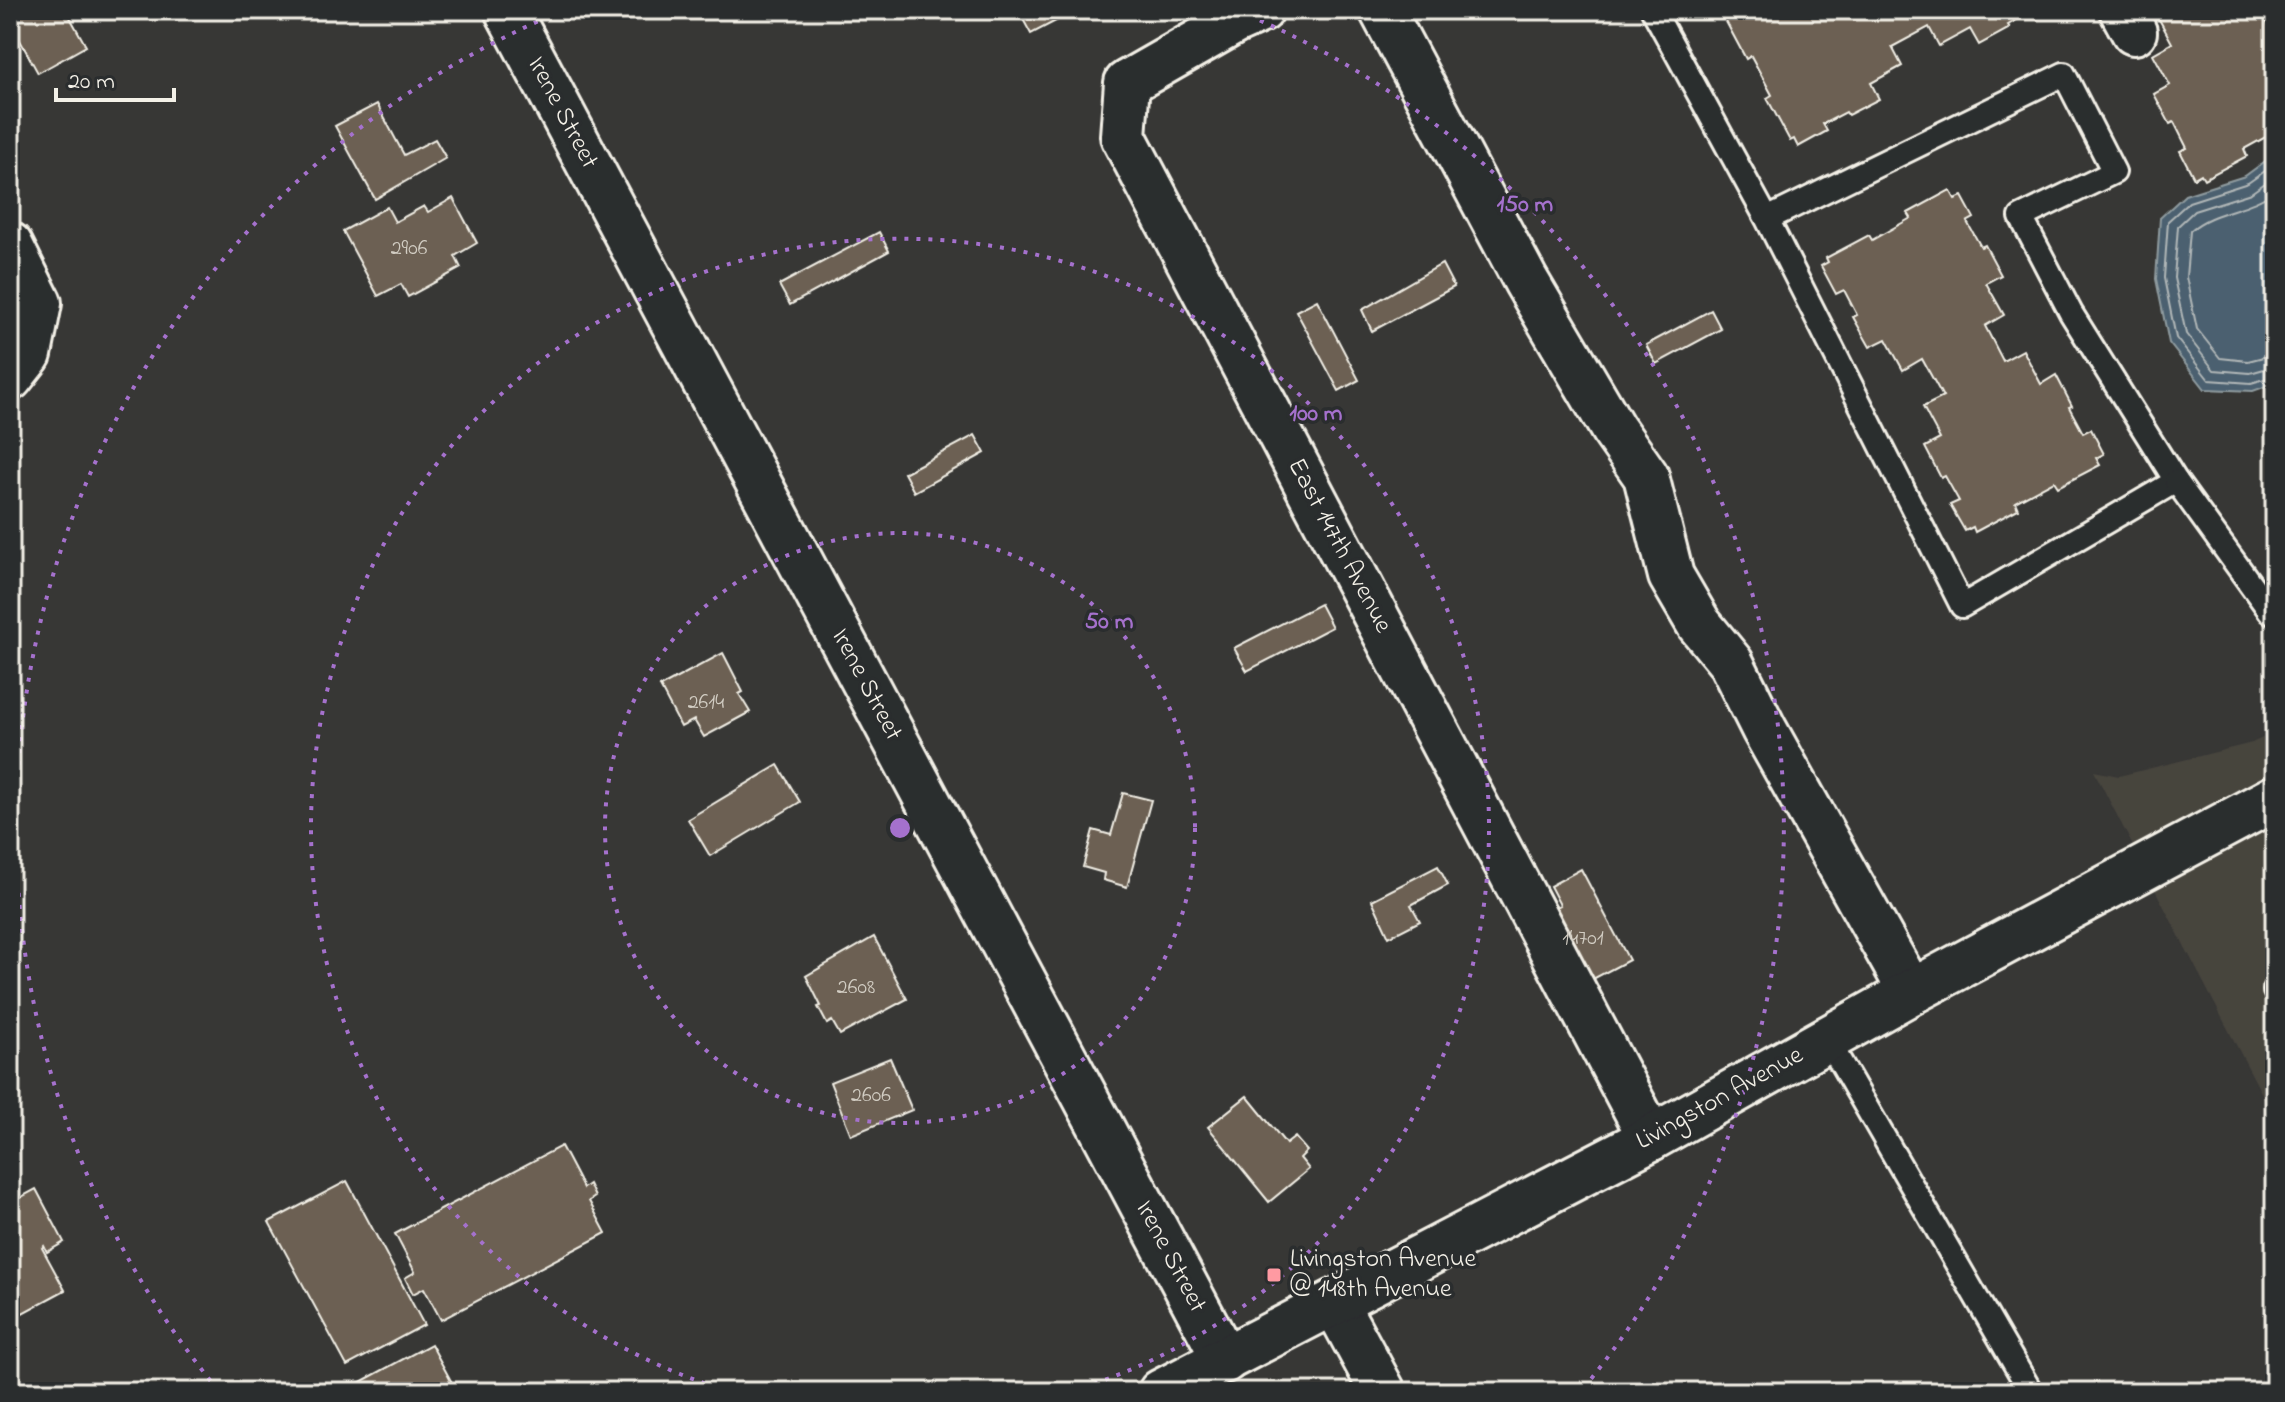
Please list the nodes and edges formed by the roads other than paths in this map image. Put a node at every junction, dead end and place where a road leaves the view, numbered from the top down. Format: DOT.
graph roads {
  1 [pos="507,10"];
  2 [pos="1261,10"];
  3 [pos="1382,10"];
  4 [pos="1653,10"];
  5 [pos="1767,219"];
  6 [pos="10,245"];
  7 [pos="10,378"];
  8 [pos="2176,481"];
  9 [pos="2275,611"];
  10 [pos="2275,798"];
  11 [pos="1911,992"];
  12 [pos="1827,1039"];
  13 [pos="1651,1138"];
  14 [pos="1335,1303"];
  15 [pos="1225,1360"];
  16 [pos="1161,1392"];
  17 [pos="1383,1392"];
  18 [pos="2031,1392"];
  1 -- 15 [label="street, Irene Street"];
  2 -- 13 [label="street, East 147th Avenue"];
  3 -- 11 [label="street"];
  4 -- 5 [label="lane"];
  5 -- 8 [label="lane"];
  5 -- 8 [label="lane"];
  6 -- 7 [label="street"];
  8 -- 9 [label="lane"];
  10 -- 11 [label="street, Livingston Avenue"];
  11 -- 12 [label="street, Livingston Avenue"];
  12 -- 13 [label="street, Livingston Avenue"];
  12 -- 18 [label="lane"];
  13 -- 14 [label="street, Livingston Avenue"];
  14 -- 15 [label="street, Livingston Avenue"];
  14 -- 17 [label="street"];
  15 -- 16 [label="street, Livingston Avenue"];
}
